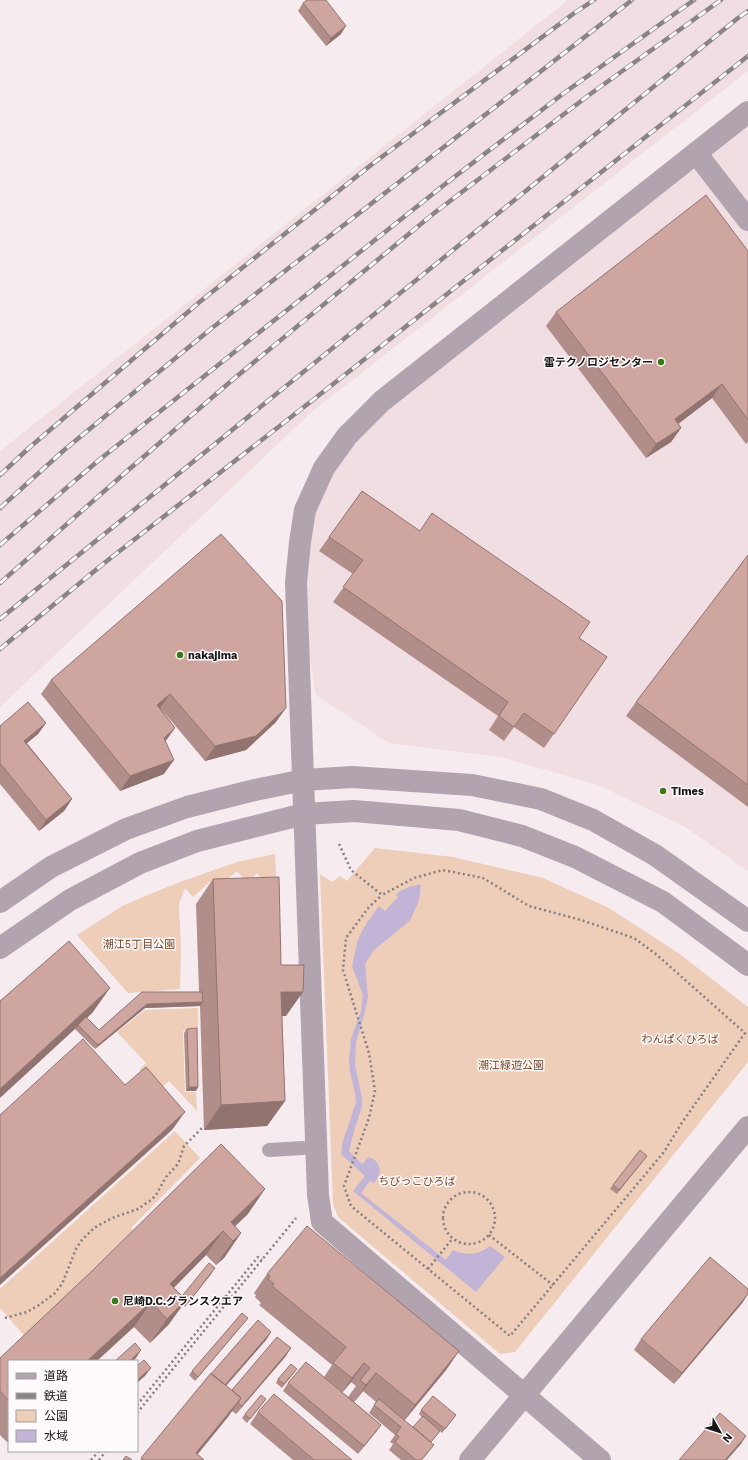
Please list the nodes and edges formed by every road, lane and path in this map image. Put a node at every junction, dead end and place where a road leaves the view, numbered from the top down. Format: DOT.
graph roads {
  1 [pos="748,112"];
  2 [pos="696,153"];
  3 [pos="748,220"];
  4 [pos="304,780"];
  5 [pos="304,814"];
  6 [pos="339,844"];
  7 [pos="382,895"];
  8 [pos="0,902"];
  9 [pos="748,921"];
  10 [pos="0,948"];
  11 [pos="748,965"];
  12 [pos="204,1126"];
  13 [pos="748,1127"];
  14 [pos="303,1148"];
  15 [pos="269,1150"];
  16 [pos="300,1213"];
  17 [pos="489,1235"];
  18 [pos="453,1238"];
  19 [pos="262,1260"];
  20 [pos="428,1269"];
  21 [pos="553,1285"];
  22 [pos="6,1318"];
  23 [pos="524,1394"];
  24 [pos="138,1404"];
  25 [pos="138,1412"];
  26 [pos="98,1452"];
  27 [pos="105,1452"];
  28 [pos="91,1460"];
  29 [pos="99,1460"];
  30 [pos="470,1460"];
  31 [pos="600,1460"];
  1 -- 2 [label="street"];
  2 -- 3 [label="street"];
  2 -- 4 [label="street"];
  4 -- 5 [label="street"];
  4 -- 8 [label="street"];
  4 -- 9 [label="street"];
  5 -- 10 [label="street"];
  5 -- 11 [label="street"];
  5 -- 23 [label="street"];
  6 -- 7 [label="path"];
  7 -- 20 [label="path"];
  7 -- 21 [label="path"];
  12 -- 22 [label="path"];
  13 -- 23 [label="street"];
  14 -- 15 [label="lane"];
  16 -- 19 [label="path"];
  17 -- 18 [label="path"];
  17 -- 18 [label="path"];
  17 -- 21 [label="path"];
  18 -- 20 [label="path"];
  19 -- 24 [label="path"];
  19 -- 25 [label="path"];
  20 -- 21 [label="path"];
  23 -- 30 [label="street"];
  23 -- 31 [label="street"];
  26 -- 28 [label="path"];
  27 -- 29 [label="path"];
}
